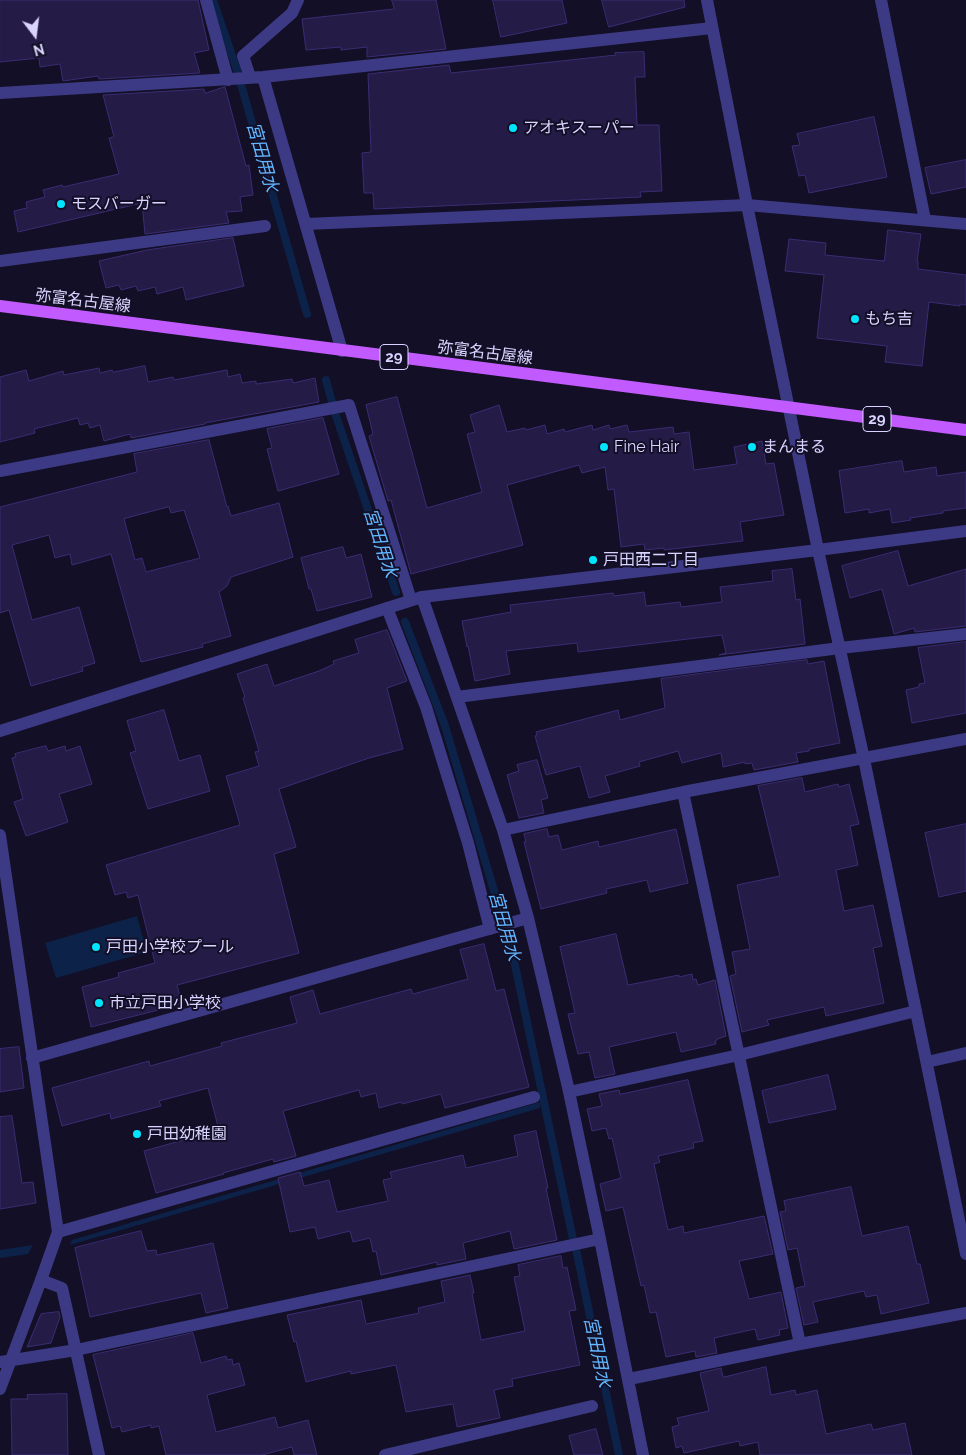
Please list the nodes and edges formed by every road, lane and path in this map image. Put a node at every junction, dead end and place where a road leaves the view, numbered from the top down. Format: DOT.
graph roads {
  1 [pos="206,0"];
  2 [pos="298,0"];
  3 [pos="707,0"];
  4 [pos="881,0"];
  5 [pos="712,28"];
  6 [pos="253,77"];
  7 [pos="229,80"];
  8 [pos="0,93"];
  9 [pos="747,205"];
  10 [pos="925,220"];
  11 [pos="306,224"];
  12 [pos="966,224"];
  13 [pos="265,226"];
  14 [pos="0,261"];
  15 [pos="0,306"];
  16 [pos="342,351"];
  17 [pos="788,408"];
  18 [pos="966,430"];
  19 [pos="0,471"];
  20 [pos="966,531"];
  21 [pos="818,550"];
  22 [pos="417,599"];
  23 [pos="387,608"];
  24 [pos="966,634"];
  25 [pos="840,648"];
  26 [pos="457,697"];
  27 [pos="0,731"];
  28 [pos="966,739"];
  29 [pos="864,759"];
  30 [pos="683,792"];
  31 [pos="503,830"];
  32 [pos="0,835"];
  33 [pos="528,918"];
  34 [pos="492,928"];
  35 [pos="916,1011"];
  36 [pos="966,1053"];
  37 [pos="739,1055"];
  38 [pos="32,1058"];
  39 [pos="927,1062"];
  40 [pos="569,1092"];
  41 [pos="534,1097"];
  42 [pos="58,1232"];
  43 [pos="600,1239"];
  44 [pos="966,1254"];
  45 [pos="41,1280"];
  46 [pos="966,1313"];
  47 [pos="800,1344"];
  48 [pos="76,1350"];
  49 [pos="6,1361"];
  50 [pos="629,1379"];
  51 [pos="0,1389"];
  52 [pos="592,1406"];
  53 [pos="99,1455"];
  54 [pos="384,1455"];
  55 [pos="643,1455"];
  1 -- 7 [label="street"];
  2 -- 6 [label="street"];
  3 -- 5 [label="street"];
  4 -- 10 [label="street"];
  5 -- 6 [label="street"];
  5 -- 9 [label="street"];
  6 -- 7 [label="street"];
  6 -- 11 [label="street"];
  7 -- 8 [label="street"];
  9 -- 10 [label="street"];
  9 -- 11 [label="street"];
  9 -- 17 [label="street"];
  10 -- 12 [label="street"];
  11 -- 16 [label="street"];
  13 -- 14 [label="street"];
  15 -- 16 [label="main road, 弥富名古屋線 / 29"];
  16 -- 17 [label="main road, 弥富名古屋線 / 29"];
  17 -- 18 [label="main road, 弥富名古屋線 / 29"];
  17 -- 21 [label="street"];
  19 -- 22 [label="street"];
  20 -- 21 [label="street"];
  21 -- 22 [label="street"];
  21 -- 25 [label="street"];
  22 -- 23 [label="street"];
  22 -- 26 [label="street"];
  23 -- 27 [label="street"];
  23 -- 34 [label="street"];
  24 -- 25 [label="street"];
  25 -- 26 [label="street"];
  25 -- 29 [label="street"];
  26 -- 31 [label="street"];
  28 -- 29 [label="street"];
  29 -- 30 [label="street"];
  29 -- 35 [label="street"];
  30 -- 31 [label="street"];
  30 -- 37 [label="street"];
  31 -- 33 [label="street"];
  32 -- 38 [label="street"];
  33 -- 34 [label="street"];
  33 -- 40 [label="street"];
  34 -- 38 [label="street"];
  35 -- 37 [label="street"];
  35 -- 39 [label="street"];
  36 -- 39 [label="street"];
  37 -- 40 [label="street"];
  37 -- 47 [label="street"];
  38 -- 42 [label="street"];
  39 -- 44 [label="street"];
  40 -- 43 [label="street"];
  41 -- 42 [label="street"];
  42 -- 45 [label="street"];
  43 -- 48 [label="street"];
  43 -- 50 [label="street"];
  45 -- 48 [label="street"];
  45 -- 49 [label="street"];
  46 -- 47 [label="street"];
  47 -- 50 [label="street"];
  48 -- 49 [label="street"];
  48 -- 53 [label="street"];
  49 -- 51 [label="street"];
  50 -- 55 [label="street"];
  52 -- 54 [label="street"];
}
